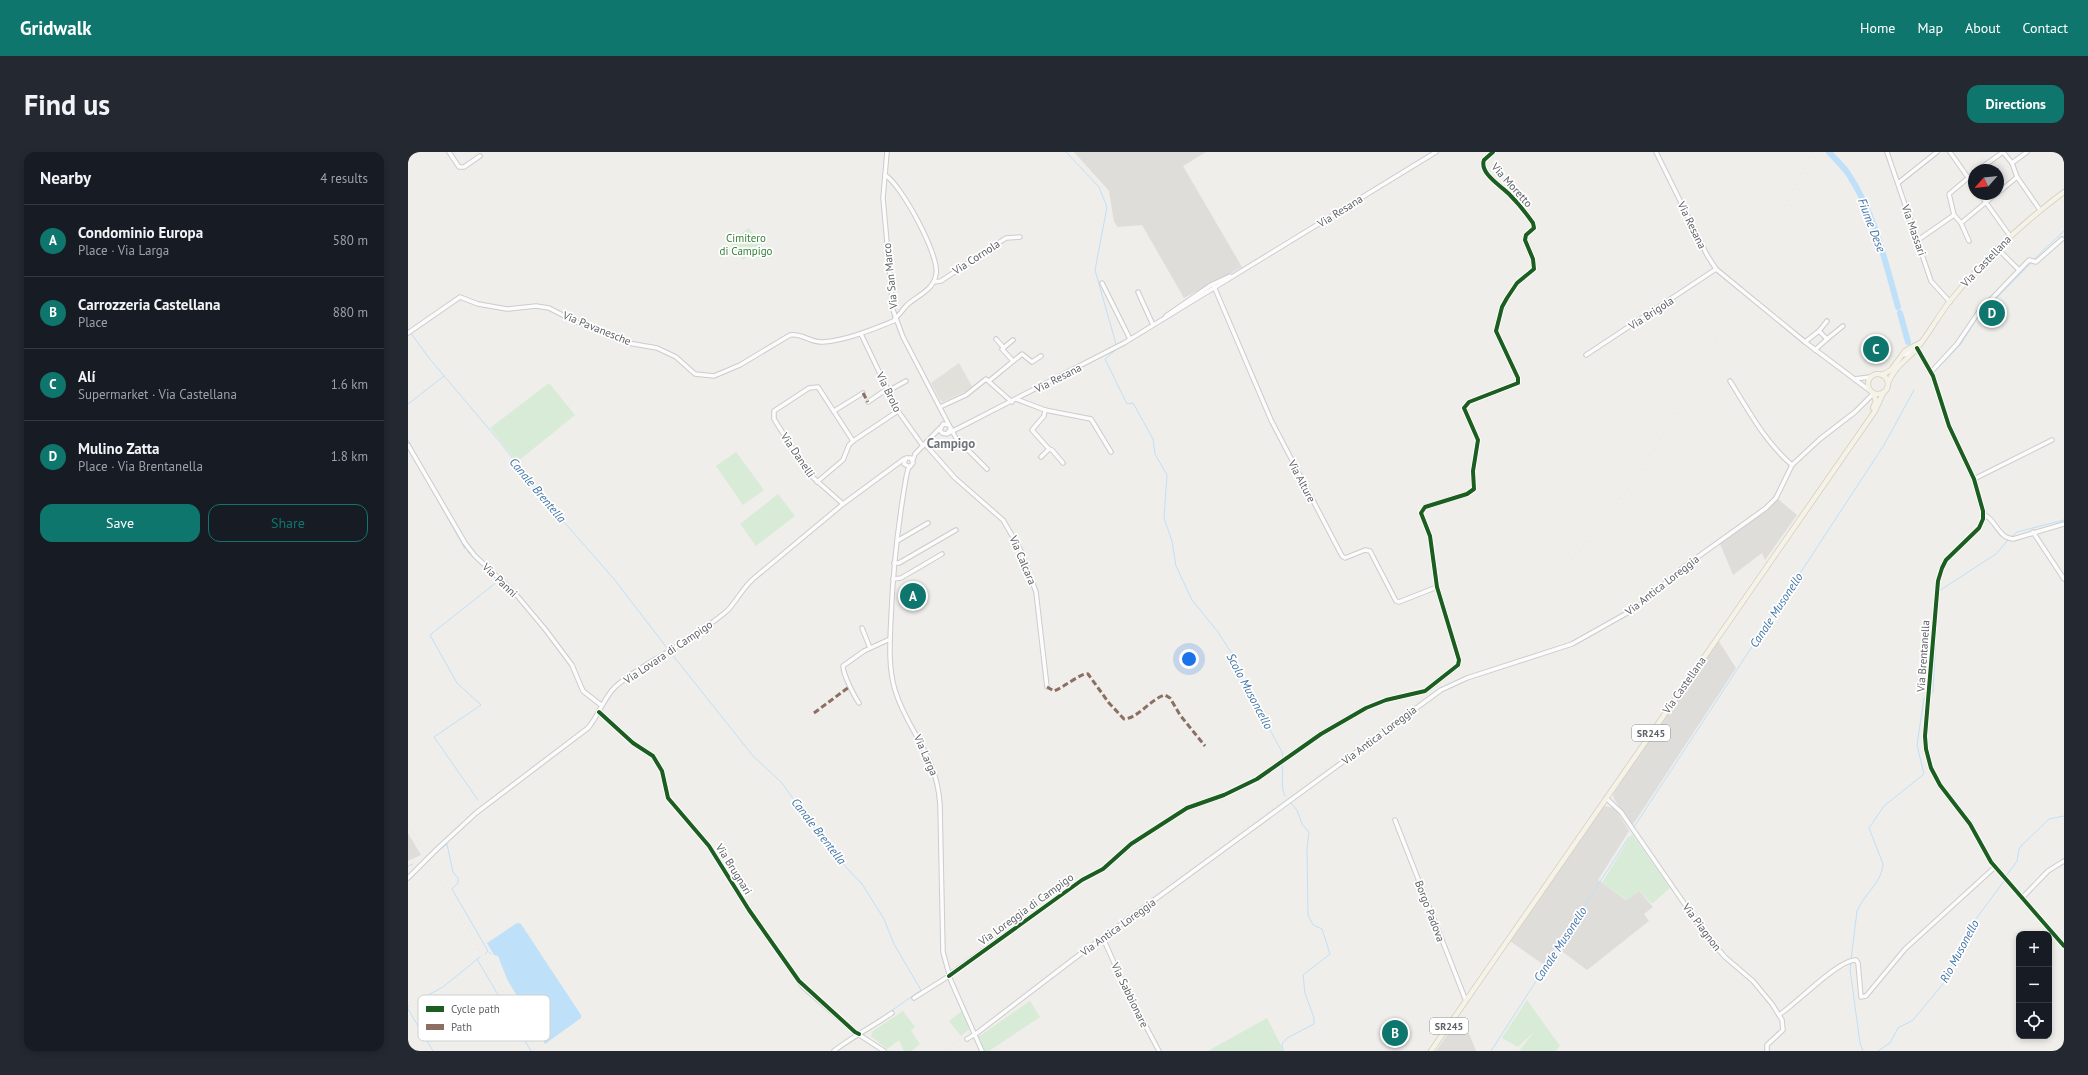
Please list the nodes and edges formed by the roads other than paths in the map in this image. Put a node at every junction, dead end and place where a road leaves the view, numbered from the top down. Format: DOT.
graph roads {
  1 [pos="449,152"];
  2 [pos="887,152"];
  3 [pos="1436,152"];
  4 [pos="1493,152"];
  5 [pos="1656,152"];
  6 [pos="1887,152"];
  7 [pos="1937,152"];
  8 [pos="1950,152"];
  9 [pos="2003,152"];
  10 [pos="2027,152"];
  11 [pos="480,156"];
  12 [pos="2012,163"];
  13 [pos="1986,164"];
  14 [pos="885,175"];
  15 [pos="2017,177"];
  16 [pos="1968,178"];
  17 [pos="1898,183"];
  18 [pos="2004,187"];
  19 [pos="2064,192"];
  20 [pos="1988,200"];
  21 [pos="1986,202"];
  22 [pos="2040,210"];
  23 [pos="1954,215"];
  24 [pos="1961,223"];
  25 [pos="2010,236"];
  26 [pos="1020,237"];
  27 [pos="2062,239"];
  28 [pos="1918,240"];
  29 [pos="1969,241"];
  30 [pos="1997,248"];
  31 [pos="1716,269"];
  32 [pos="2019,270"];
  33 [pos="934,282"];
  34 [pos="1102,283"];
  35 [pos="1214,285"];
  36 [pos="1138,292"];
  37 [pos="1950,302"];
  38 [pos="895,319"];
  39 [pos="1827,321"];
  40 [pos="1153,325"];
  41 [pos="1843,326"];
  42 [pos="1819,330"];
  43 [pos="408,332"];
  44 [pos="861,334"];
  45 [pos="996,339"];
  46 [pos="1130,339"];
  47 [pos="1013,340"];
  48 [pos="1827,340"];
  49 [pos="1805,342"];
  50 [pos="1921,342"];
  51 [pos="1004,348"];
  52 [pos="1815,350"];
  53 [pos="1916,350"];
  54 [pos="1586,355"];
  55 [pos="1909,355"];
  56 [pos="1041,356"];
  57 [pos="1900,357"];
  58 [pos="1921,358"];
  59 [pos="1013,361"];
  60 [pos="1931,372"];
  61 [pos="1882,375"];
  62 [pos="1870,377"];
  63 [pos="1853,378"];
  64 [pos="906,381"];
  65 [pos="989,381"];
  66 [pos="1730,381"];
  67 [pos="1888,383"];
  68 [pos="888,390"];
  69 [pos="863,393"];
  70 [pos="1872,394"];
  71 [pos="1882,396"];
  72 [pos="1016,399"];
  73 [pos="868,402"];
  74 [pos="1012,402"];
  75 [pos="940,407"];
  76 [pos="1045,410"];
  77 [pos="834,411"];
  78 [pos="898,411"];
  79 [pos="943,413"];
  80 [pos="941,427"];
  81 [pos="949,430"];
  82 [pos="1858,433"];
  83 [pos="932,438"];
  84 [pos="2052,440"];
  85 [pos="853,441"];
  86 [pos="408,445"];
  87 [pos="923,446"];
  88 [pos="1049,449"];
  89 [pos="1111,452"];
  90 [pos="1041,457"];
  91 [pos="906,458"];
  92 [pos="913,461"];
  93 [pos="1063,463"];
  94 [pos="1792,465"];
  95 [pos="894,466"];
  96 [pos="906,466"];
  97 [pos="987,469"];
  98 [pos="1974,479"];
  99 [pos="817,482"];
  100 [pos="843,504"];
  101 [pos="1983,514"];
  102 [pos="928,523"];
  103 [pos="2064,524"];
  104 [pos="956,530"];
  105 [pos="2033,532"];
  106 [pos="897,541"];
  107 [pos="942,554"];
  108 [pos="894,563"];
  109 [pos="893,579"];
  110 [pos="2064,579"];
  111 [pos="1437,587"];
  112 [pos="862,628"];
  113 [pos="890,639"];
  114 [pos="870,648"];
  115 [pos="1047,688"];
  116 [pos="859,703"];
  117 [pos="601,706"];
  118 [pos="599,712"];
  119 [pos="1606,798"];
  120 [pos="1395,820"];
  121 [pos="2064,861"];
  122 [pos="1995,867"];
  123 [pos="408,878"];
  124 [pos="2022,898"];
  125 [pos="1103,938"];
  126 [pos="2064,946"];
  127 [pos="949,975"];
  128 [pos="914,998"];
  129 [pos="1466,1001"];
  130 [pos="892,1013"];
  131 [pos="1779,1015"];
  132 [pos="859,1034"];
  133 [pos="974,1034"];
  134 [pos="966,1039"];
  135 [pos="834,1051"];
  136 [pos="884,1051"];
  137 [pos="982,1051"];
  138 [pos="1159,1051"];
  139 [pos="1431,1051"];
  140 [pos="1767,1051"];
  1 -- 11 [label="street"];
  2 -- 14 [label="street, Via San Marco"];
  3 -- 35 [label="street, Via Resana"];
  4 -- 111 [label="street, Via Moretto"];
  5 -- 31 [label="street, Via Resana"];
  6 -- 17 [label="street, Via Massari"];
  7 -- 17 [label="street"];
  8 -- 16 [label="street"];
  9 -- 12 [label="street"];
  9 -- 13 [label="street"];
  10 -- 12 [label="street"];
  12 -- 15 [label="street"];
  14 -- 33 [label="street"];
  14 -- 38 [label="street, Via San Marco"];
  15 -- 18 [label="street"];
  15 -- 22 [label="street"];
  16 -- 23 [label="street"];
  17 -- 28 [label="street, Via Massari"];
  19 -- 22 [label="main road, Via Castellana / SR245"];
  20 -- 21 [label="street"];
  21 -- 24 [label="street"];
  21 -- 25 [label="street"];
  22 -- 25 [label="main road, Via Castellana / SR245"];
  23 -- 24 [label="street"];
  23 -- 28 [label="street"];
  24 -- 29 [label="street"];
  25 -- 30 [label="main road, Via Castellana / SR245"];
  26 -- 33 [label="street, Via Cornola"];
  27 -- 32 [label="street"];
  28 -- 37 [label="street, Via Massari"];
  30 -- 32 [label="street"];
  30 -- 37 [label="main road, Via Castellana / SR245"];
  31 -- 49 [label="street, Via Resana"];
  31 -- 54 [label="street, Via Brigola"];
  32 -- 60 [label="street"];
  33 -- 38 [label="street, Via Cornola"];
  34 -- 46 [label="street"];
  35 -- 40 [label="street, Via Resana"];
  35 -- 111 [label="street, Via Alture"];
  36 -- 40 [label="street"];
  37 -- 50 [label="main road, Via Castellana / SR245"];
  38 -- 44 [label="street, Via Pavanesche"];
  38 -- 75 [label="street, Via San Marco"];
  39 -- 42 [label="street"];
  40 -- 46 [label="street, Via Resana"];
  41 -- 48 [label="street"];
  42 -- 48 [label="street"];
  42 -- 49 [label="street"];
  43 -- 44 [label="street, Via Pavanesche"];
  44 -- 68 [label="street, Via Brolo"];
  45 -- 51 [label="street"];
  46 -- 72 [label="street, Via Resana"];
  47 -- 51 [label="street"];
  48 -- 52 [label="street"];
  49 -- 52 [label="street"];
  50 -- 53 [label="main road, Via Castellana / SR245"];
  50 -- 57 [label="main road, Via Castellana / SR245"];
  51 -- 59 [label="street"];
  52 -- 63 [label="street"];
  53 -- 55 [label="main road, Via Castellana / SR245"];
  53 -- 57 [label="street"];
  53 -- 58 [label="street"];
  55 -- 58 [label="street"];
  55 -- 67 [label="main road, Via Castellana / SR245"];
  56 -- 59 [label="street"];
  57 -- 61 [label="main road, Via Castellana / SR245"];
  58 -- 60 [label="street"];
  59 -- 65 [label="street"];
  60 -- 98 [label="street"];
  61 -- 62 [label="main road"];
  61 -- 67 [label="main road"];
  62 -- 63 [label="street"];
  62 -- 70 [label="main road, SR245"];
  63 -- 70 [label="street"];
  64 -- 68 [label="street"];
  65 -- 74 [label="street"];
  65 -- 75 [label="street"];
  66 -- 94 [label="street"];
  67 -- 71 [label="main road, SR245"];
  68 -- 73 [label="street"];
  68 -- 78 [label="street, Via Brolo"];
  69 -- 77 [label="street"];
  70 -- 71 [label="main road"];
  70 -- 82 [label="main road, Via Castellana / SR245"];
  70 -- 94 [label="street, Via Antica Loreggia"];
  71 -- 82 [label="main road, Via Castellana / SR245"];
  72 -- 74 [label="street, Via Resana"];
  72 -- 76 [label="street"];
  74 -- 81 [label="street, Via Resana"];
  75 -- 79 [label="street, Via San Marco"];
  76 -- 88 [label="street"];
  76 -- 89 [label="street"];
  77 -- 85 [label="street"];
  77 -- 99 [label="street, Via Danelli"];
  78 -- 85 [label="street"];
  78 -- 87 [label="street, Via Brolo"];
  79 -- 80 [label="street"];
  79 -- 81 [label="street, Via San Marco"];
  80 -- 81 [label="street"];
  80 -- 81 [label="street"];
  80 -- 83 [label="street, Via Lovara di Campigo"];
  81 -- 83 [label="street, Via Lovara di Campigo"];
  81 -- 97 [label="street"];
  82 -- 119 [label="main road, Via Castellana / SR245"];
  83 -- 87 [label="street, Via Lovara di Campigo"];
  84 -- 98 [label="street"];
  85 -- 99 [label="street"];
  86 -- 117 [label="street, Via Panni"];
  87 -- 91 [label="street, Via Lovara di Campigo"];
  87 -- 92 [label="street, Via Lovara di Campigo"];
  87 -- 115 [label="street, Via Calcara"];
  88 -- 90 [label="street"];
  88 -- 93 [label="street"];
  91 -- 92 [label="street"];
  91 -- 95 [label="street, Via Lovara di Campigo"];
  91 -- 96 [label="street"];
  92 -- 96 [label="street, Via Lovara di Campigo"];
  94 -- 125 [label="street, Via Antica Loreggia"];
  95 -- 96 [label="street"];
  95 -- 100 [label="street, Via Lovara di Campigo"];
  96 -- 106 [label="street, Via Larga"];
  98 -- 101 [label="street"];
  99 -- 100 [label="street, Via Danelli"];
  100 -- 117 [label="street, Via Lovara di Campigo"];
  101 -- 105 [label="street"];
  101 -- 122 [label="street, Via Brentanella"];
  102 -- 106 [label="street"];
  103 -- 105 [label="street"];
  104 -- 108 [label="street"];
  105 -- 110 [label="street"];
  106 -- 108 [label="street, Via Larga"];
  107 -- 109 [label="street"];
  108 -- 109 [label="street, Via Larga"];
  109 -- 113 [label="street, Via Larga"];
  111 -- 127 [label="street, Via Loreggia di Campigo"];
  112 -- 114 [label="street"];
  113 -- 114 [label="street"];
  113 -- 127 [label="street, Via Larga"];
  114 -- 116 [label="street"];
  117 -- 118 [label="street, Via Lovara di Campigo"];
  118 -- 123 [label="street, Via Lovara di Campigo, bridge"];
  118 -- 132 [label="street, Via Brugnari"];
  119 -- 129 [label="main road, Via Castellana / SR245"];
  119 -- 131 [label="street, Via Piagnon"];
  120 -- 129 [label="street, Borgo Padova"];
  121 -- 124 [label="street"];
  122 -- 124 [label="street, Via Brentanella"];
  122 -- 131 [label="street"];
  124 -- 126 [label="street, Via Brentanella"];
  125 -- 133 [label="street, Via Antica Loreggia"];
  125 -- 138 [label="street, Via Sabbionare"];
  127 -- 128 [label="street, Via Loreggia di Campigo"];
  127 -- 133 [label="street, Via Larga"];
  129 -- 139 [label="main road, SR245"];
  130 -- 132 [label="street"];
  131 -- 140 [label="street"];
  132 -- 135 [label="street"];
  132 -- 136 [label="street, Via Brugnari"];
  133 -- 134 [label="street, Via Antica Loreggia"];
  133 -- 137 [label="street, Via Larga"];
}
